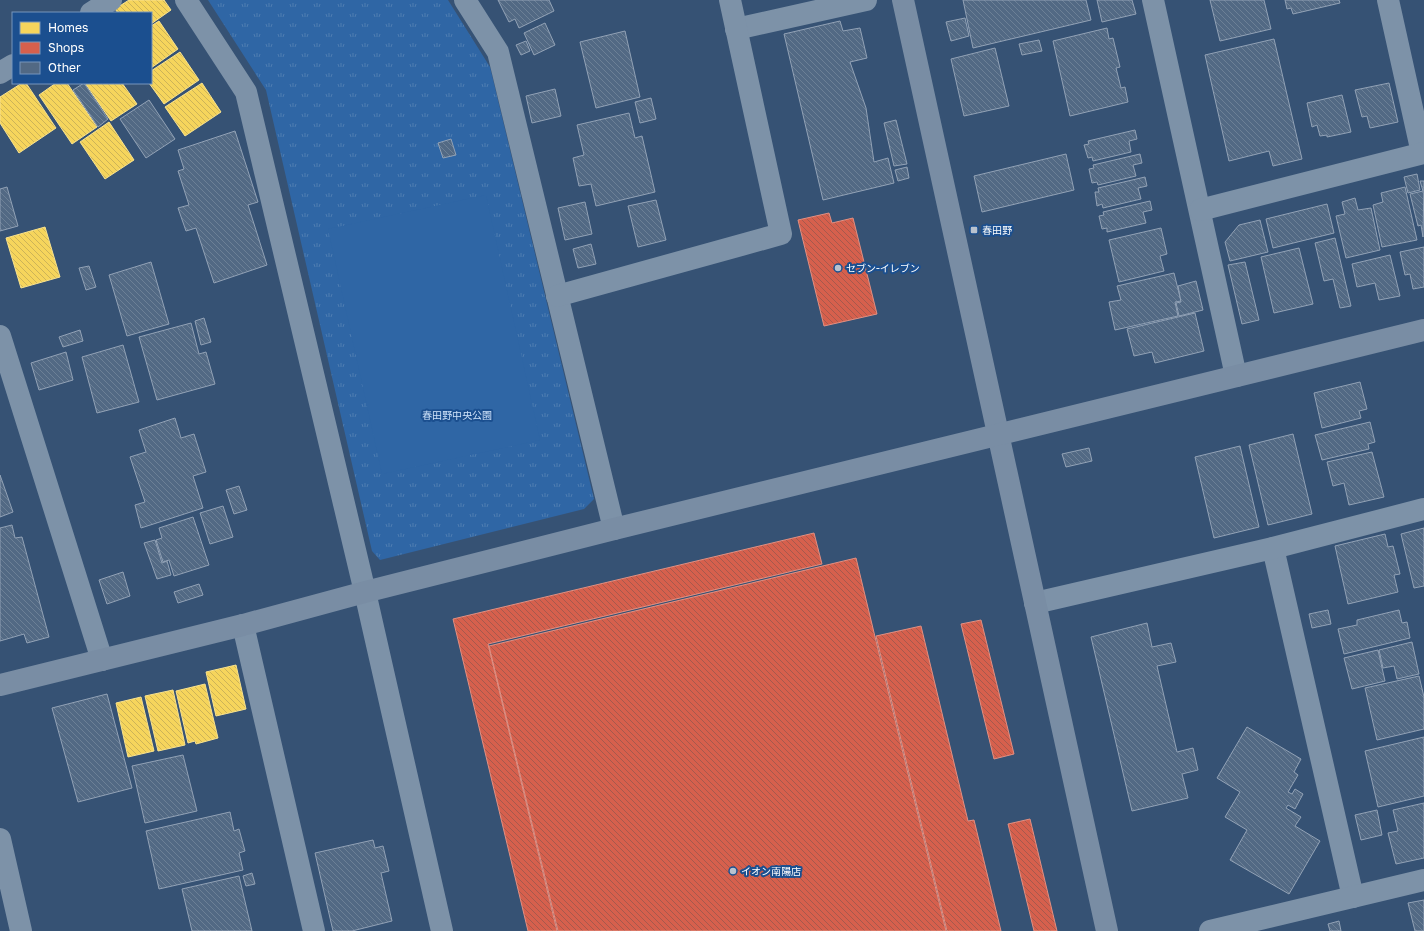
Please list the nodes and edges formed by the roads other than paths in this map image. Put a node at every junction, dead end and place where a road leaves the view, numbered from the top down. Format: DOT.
graph roads {
  1 [pos="111,0"];
  2 [pos="186,0"];
  3 [pos="465,0"];
  4 [pos="730,0"];
  5 [pos="866,0"];
  6 [pos="903,0"];
  7 [pos="1153,0"];
  8 [pos="1388,0"];
  9 [pos="93,12"];
  10 [pos="736,29"];
  11 [pos="12,66"];
  12 [pos="0,74"];
  13 [pos="1423,153"];
  14 [pos="1200,210"];
  15 [pos="556,296"];
  16 [pos="1424,330"];
  17 [pos="0,336"];
  18 [pos="1236,376"];
  19 [pos="998,435"];
  20 [pos="1424,509"];
  21 [pos="614,529"];
  22 [pos="1272,548"];
  23 [pos="365,592"];
  24 [pos="1035,603"];
  25 [pos="243,625"];
  26 [pos="102,660"];
  27 [pos="0,685"];
  28 [pos="0,839"];
  29 [pos="1424,880"];
  30 [pos="1353,897"];
  31 [pos="21,931"];
  32 [pos="314,931"];
  33 [pos="442,931"];
  34 [pos="1107,931"];
  35 [pos="1210,931"];
  1 -- 9 [label="street"];
  2 -- 23 [label="street"];
  3 -- 15 [label="street"];
  4 -- 10 [label="street"];
  5 -- 10 [label="street"];
  6 -- 19 [label="street"];
  7 -- 14 [label="street"];
  8 -- 13 [label="street"];
  10 -- 15 [label="street"];
  11 -- 12 [label="street"];
  13 -- 14 [label="street"];
  14 -- 18 [label="street"];
  15 -- 21 [label="street"];
  16 -- 18 [label="street"];
  17 -- 26 [label="street"];
  18 -- 19 [label="street"];
  19 -- 21 [label="street"];
  19 -- 24 [label="street"];
  20 -- 22 [label="street"];
  21 -- 23 [label="street"];
  22 -- 24 [label="street"];
  22 -- 30 [label="street"];
  23 -- 25 [label="street"];
  23 -- 33 [label="street"];
  24 -- 34 [label="street"];
  25 -- 26 [label="street"];
  25 -- 32 [label="street"];
  26 -- 27 [label="street"];
  28 -- 31 [label="street"];
  29 -- 30 [label="street"];
  30 -- 35 [label="street"];
}
